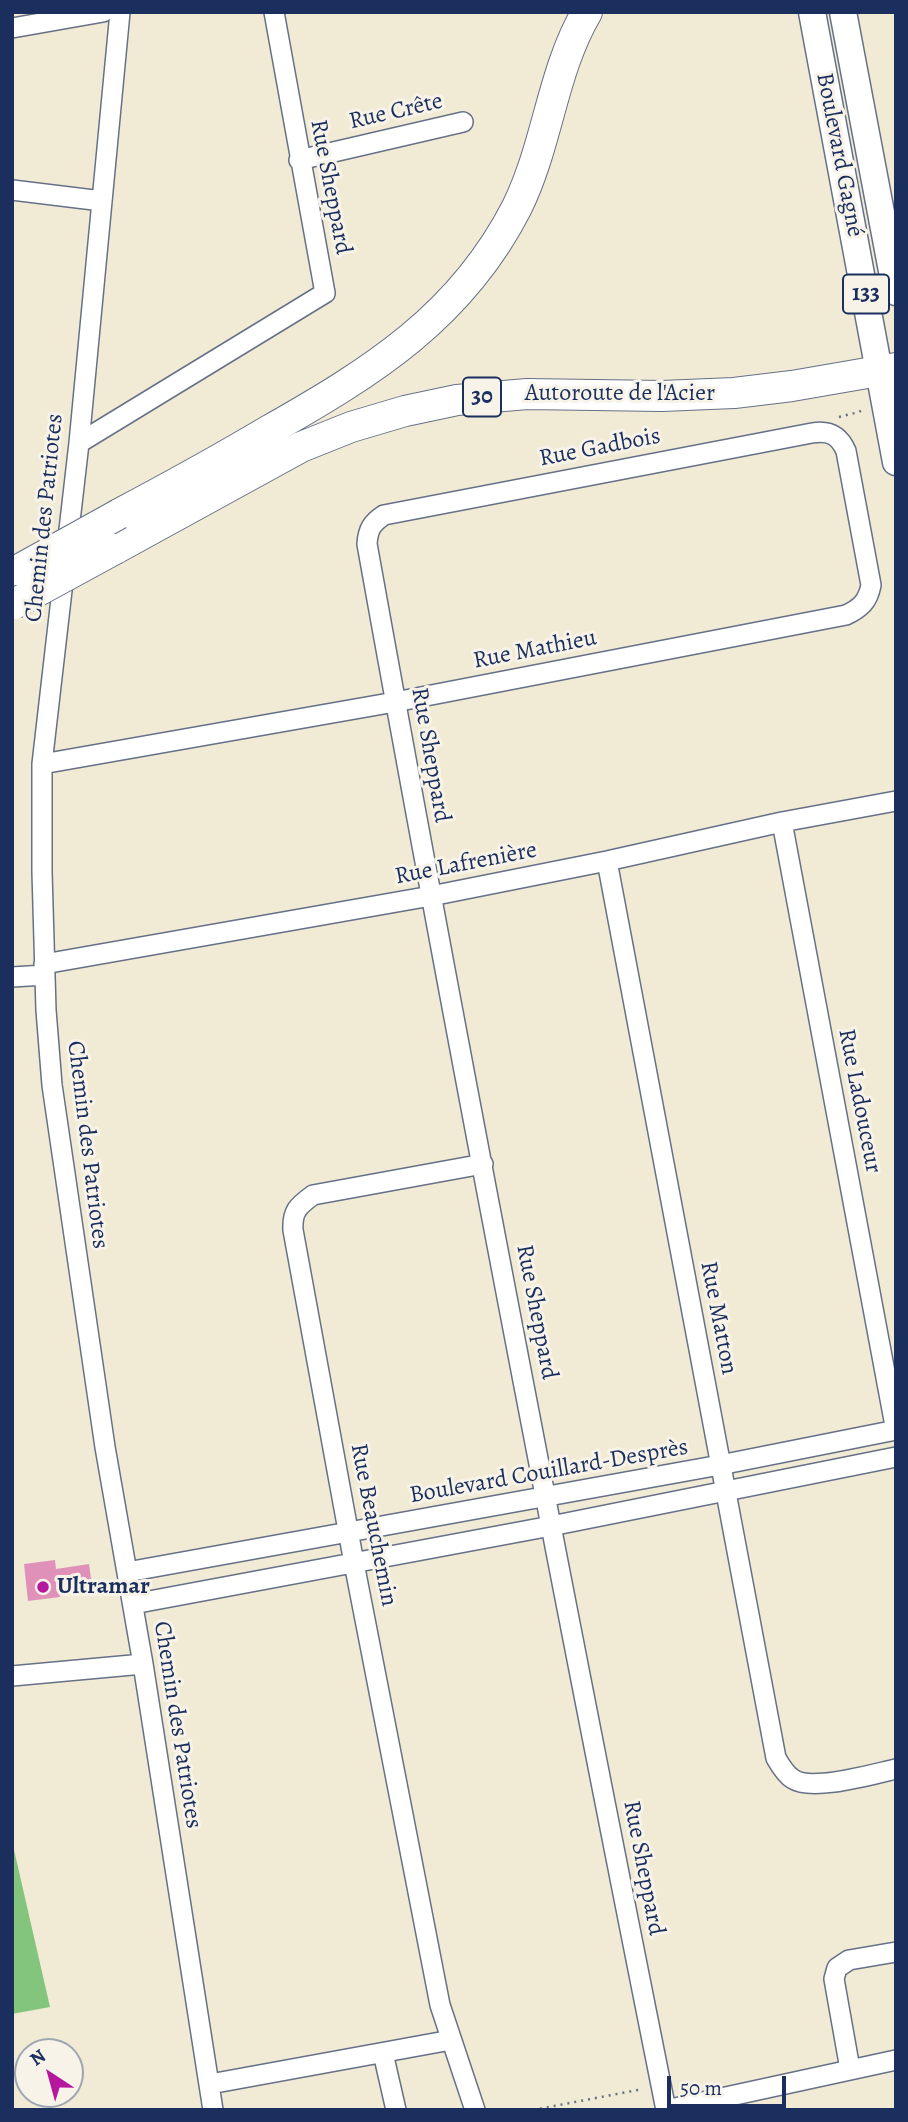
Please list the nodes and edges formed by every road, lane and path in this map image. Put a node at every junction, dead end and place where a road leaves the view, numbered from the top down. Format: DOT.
graph roads {
  1 [pos="103,12"];
  2 [pos="120,12"];
  3 [pos="274,12"];
  4 [pos="587,12"];
  5 [pos="812,12"];
  6 [pos="843,12"];
  7 [pos="12,28"];
  8 [pos="463,122"];
  9 [pos="299,160"];
  10 [pos="12,190"];
  11 [pos="102,201"];
  12 [pos="896,292"];
  13 [pos="888,369"];
  14 [pos="865,408"];
  15 [pos="833,429"];
  16 [pos="79,443"];
  17 [pos="896,462"];
  18 [pos="373,523"];
  19 [pos="15,572"];
  20 [pos="13,604"];
  21 [pos="396,702"];
  22 [pos="42,764"];
  23 [pos="896,801"];
  24 [pos="782,822"];
  25 [pos="607,862"];
  26 [pos="431,896"];
  27 [pos="44,969"];
  28 [pos="12,977"];
  29 [pos="483,1164"];
  30 [pos="896,1430"];
  31 [pos="896,1457"];
  32 [pos="720,1465"];
  33 [pos="725,1491"];
  34 [pos="546,1496"];
  35 [pos="551,1527"];
  36 [pos="349,1533"];
  37 [pos="354,1563"];
  38 [pos="127,1572"];
  39 [pos="132,1604"];
  40 [pos="144,1664"];
  41 [pos="12,1676"];
  42 [pos="896,1769"];
  43 [pos="896,1952"];
  44 [pos="451,2040"];
  45 [pos="383,2053"];
  46 [pos="896,2060"];
  47 [pos="850,2069"];
  48 [pos="210,2084"];
  49 [pos="641,2089"];
  50 [pos="213,2110"];
  51 [pos="396,2110"];
  52 [pos="475,2110"];
  53 [pos="533,2110"];
  54 [pos="666,2110"];
  1 -- 7 [label="street"];
  2 -- 11 [label="street, Chemin des Patriotes"];
  3 -- 9 [label="street, Rue Sheppard"];
  4 -- 19 [label="highway, bridge"];
  5 -- 13 [label="main road, Boulevard Gagné / 133"];
  6 -- 12 [label="main road, Boulevard Gagné / 133"];
  8 -- 9 [label="street, Rue Crête"];
  9 -- 16 [label="street, Rue Sheppard"];
  10 -- 11 [label="street"];
  11 -- 16 [label="street, Chemin des Patriotes"];
  13 -- 17 [label="main road, Boulevard Gagné / 133"];
  13 -- 20 [label="highway, Autoroute de l'Acier / 30, bridge"];
  14 -- 15 [label="path"];
  15 -- 18 [label="street, Rue Gadbois"];
  15 -- 21 [label="street, Rue Mathieu"];
  16 -- 22 [label="street, Chemin des Patriotes"];
  18 -- 21 [label="street, Rue Sheppard"];
  21 -- 22 [label="street, Rue Mathieu"];
  21 -- 26 [label="street, Rue Sheppard"];
  22 -- 27 [label="street, Chemin des Patriotes"];
  23 -- 24 [label="street, Rue Lafrenière"];
  24 -- 25 [label="street, Rue Lafrenière"];
  24 -- 30 [label="street, Rue Ladouceur"];
  25 -- 26 [label="street, Rue Lafrenière"];
  25 -- 32 [label="street, Rue Matton"];
  26 -- 27 [label="street, Rue Lafrenière"];
  26 -- 29 [label="street, Rue Sheppard"];
  27 -- 28 [label="street, Rue Lafrenière"];
  27 -- 38 [label="street, Chemin des Patriotes"];
  29 -- 34 [label="street, Rue Sheppard"];
  29 -- 36 [label="street, Rue Beauchemin"];
  30 -- 32 [label="street, Boulevard Couillard-Desprès"];
  31 -- 33 [label="street, Boulevard Couillard-Desprès"];
  32 -- 33 [label="street, Rue Matton"];
  32 -- 34 [label="street, Boulevard Couillard-Desprès"];
  33 -- 35 [label="street, Boulevard Couillard-Desprès"];
  33 -- 42 [label="street, Rue Matton"];
  34 -- 35 [label="street, Rue Sheppard"];
  34 -- 36 [label="street, Boulevard Couillard-Desprès"];
  35 -- 37 [label="street, Boulevard Couillard-Desprès"];
  35 -- 54 [label="street, Rue Sheppard"];
  36 -- 37 [label="street, Rue Beauchemin"];
  36 -- 38 [label="street, Boulevard Couillard-Desprès"];
  37 -- 39 [label="street, Boulevard Couillard-Desprès"];
  37 -- 44 [label="street, Rue Beauchemin"];
  38 -- 39 [label="street, Chemin des Patriotes"];
  39 -- 40 [label="street, Chemin des Patriotes"];
  40 -- 41 [label="street"];
  40 -- 48 [label="street, Chemin des Patriotes"];
  43 -- 47 [label="street"];
  44 -- 45 [label="street"];
  44 -- 52 [label="street, Rue Beauchemin"];
  45 -- 48 [label="street"];
  45 -- 51 [label="street"];
  46 -- 47 [label="street"];
  47 -- 54 [label="street"];
  48 -- 50 [label="street, Chemin des Patriotes"];
  49 -- 53 [label="path"];
}
